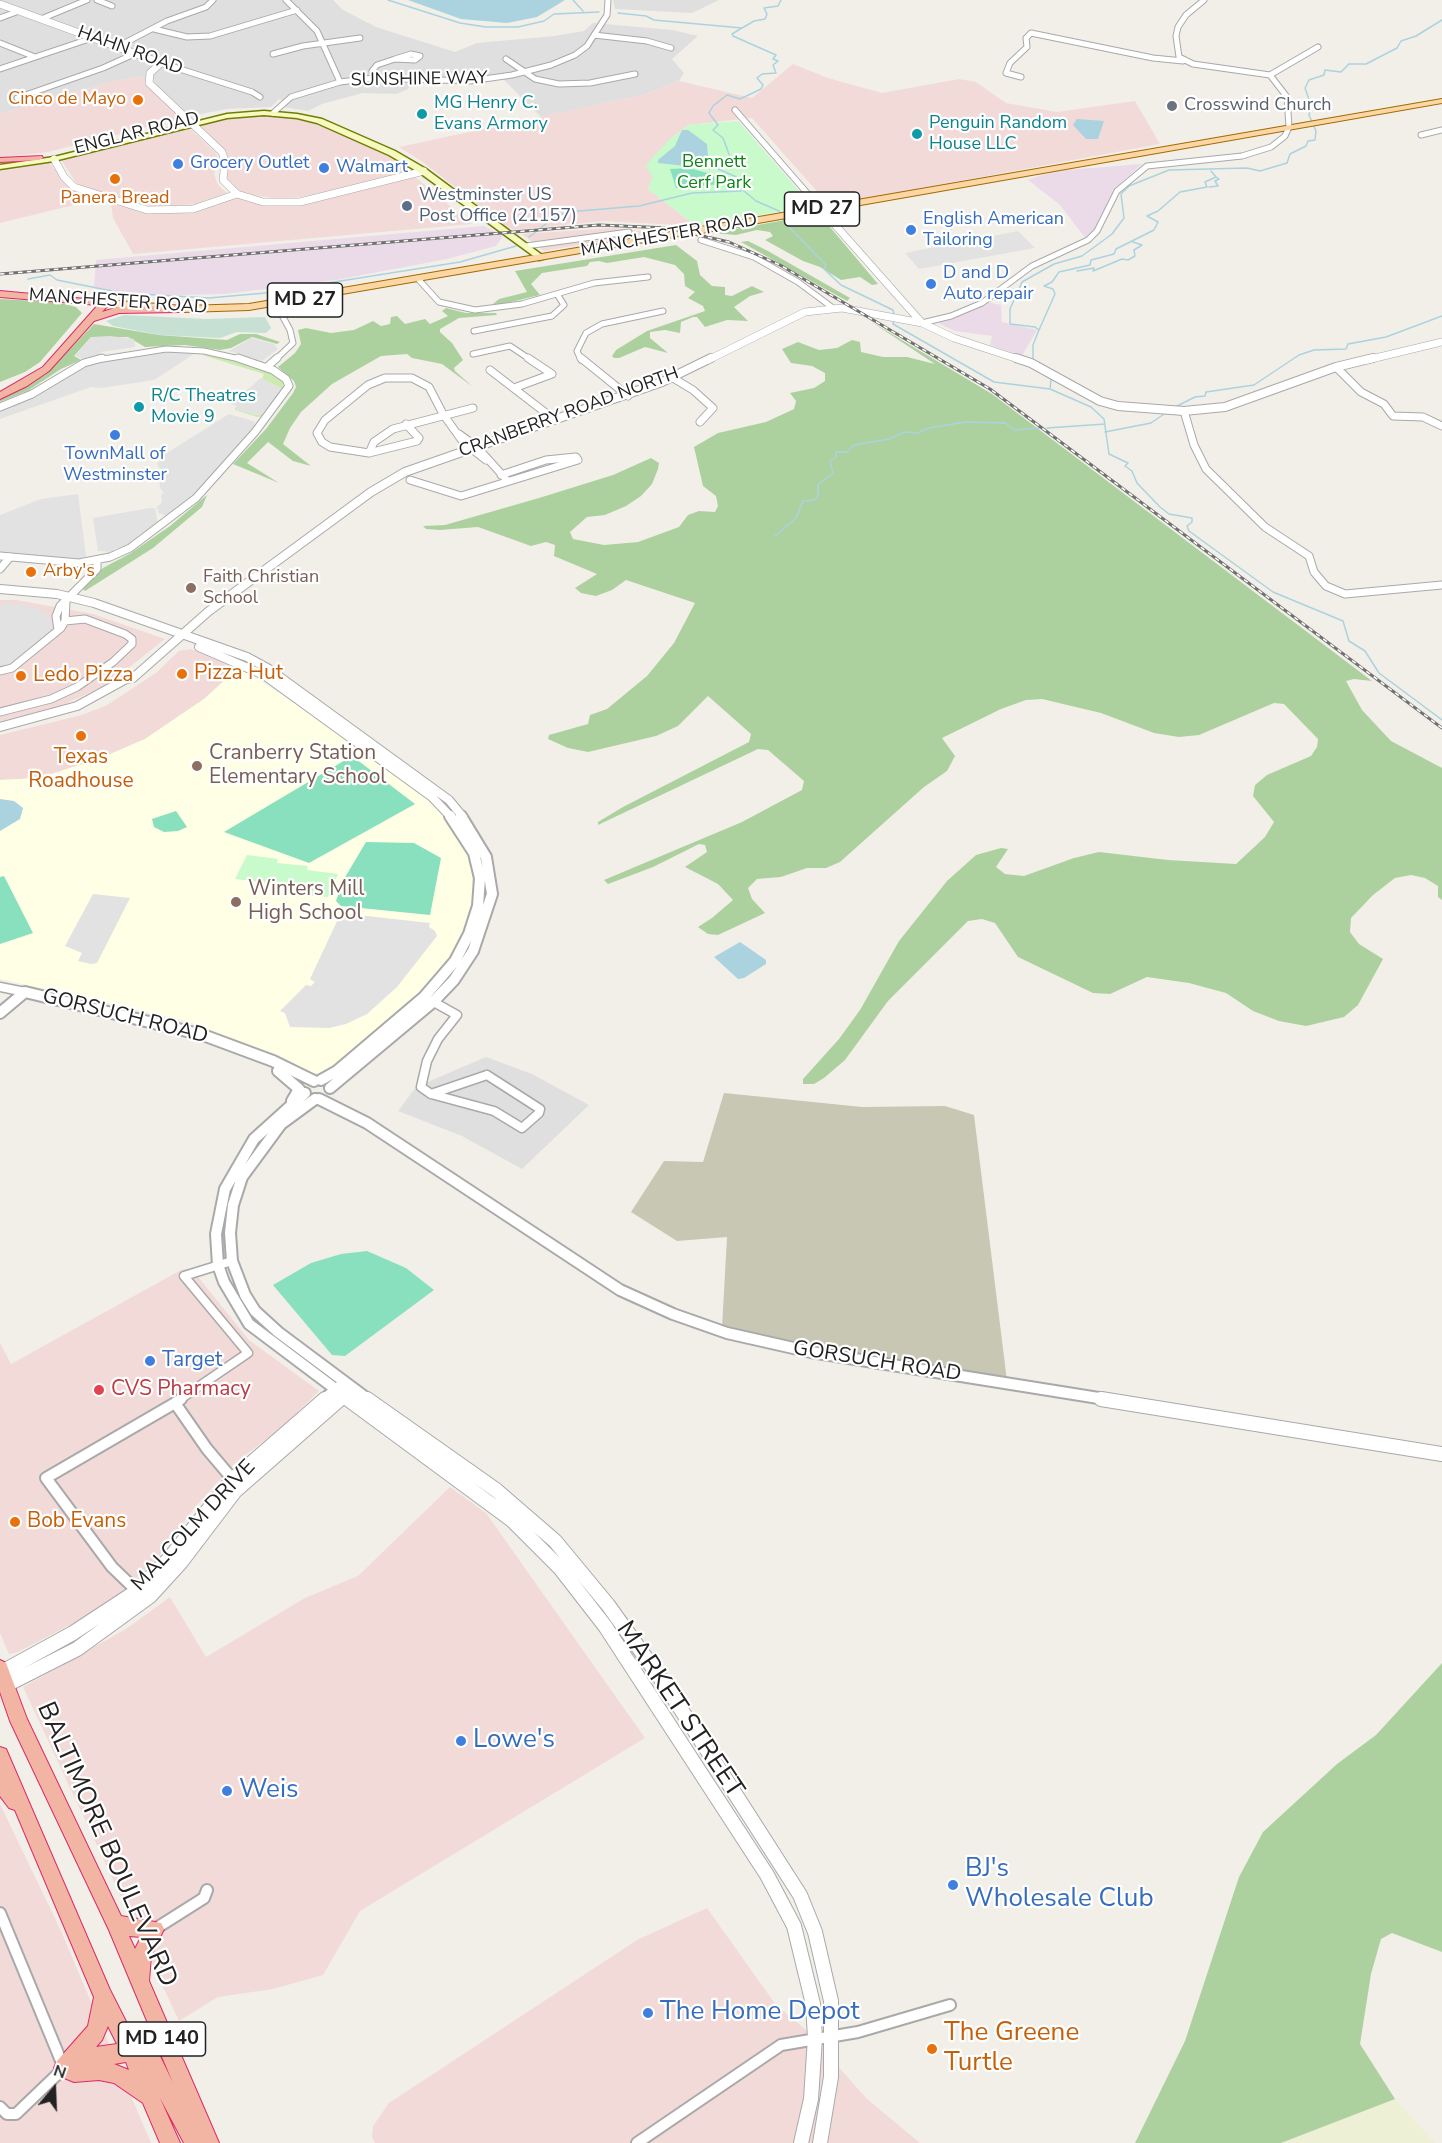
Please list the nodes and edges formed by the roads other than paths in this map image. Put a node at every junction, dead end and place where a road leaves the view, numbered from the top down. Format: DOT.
graph roads {
  1 [pos="87,0"];
  2 [pos="97,0"];
  3 [pos="213,0"];
  4 [pos="286,0"];
  5 [pos="608,0"];
  6 [pos="1204,0"];
  7 [pos="0,4"];
  8 [pos="112,6"];
  9 [pos="297,10"];
  10 [pos="19,11"];
  11 [pos="0,18"];
  12 [pos="41,19"];
  13 [pos="154,29"];
  14 [pos="594,35"];
  15 [pos="92,38"];
  16 [pos="360,38"];
  17 [pos="0,43"];
  18 [pos="324,43"];
  19 [pos="117,47"];
  20 [pos="1318,47"];
  21 [pos="670,48"];
  22 [pos="134,54"];
  23 [pos="273,54"];
  24 [pos="35,57"];
  25 [pos="506,59"];
  26 [pos="395,60"];
  27 [pos="1183,61"];
  28 [pos="161,63"];
  29 [pos="0,69"];
  30 [pos="526,72"];
  31 [pos="635,74"];
  32 [pos="1270,75"];
  33 [pos="1021,76"];
  34 [pos="373,78"];
  35 [pos="340,82"];
  36 [pos="260,97"];
  37 [pos="17,98"];
  38 [pos="1442,101"];
  39 [pos="735,110"];
  40 [pos="274,111"];
  41 [pos="189,123"];
  42 [pos="1289,126"];
  43 [pos="1442,130"];
  44 [pos="1420,135"];
  45 [pos="39,158"];
  46 [pos="54,159"];
  47 [pos="26,164"];
  48 [pos="0,165"];
  49 [pos="424,171"];
  50 [pos="237,194"];
  51 [pos="821,209"];
  52 [pos="629,232"];
  53 [pos="701,235"];
  54 [pos="526,246"];
  55 [pos="542,258"];
  56 [pos="648,277"];
  57 [pos="418,280"];
  58 [pos="5,294"];
  59 [pos="557,294"];
  60 [pos="103,303"];
  61 [pos="276,304"];
  62 [pos="833,308"];
  63 [pos="179,309"];
  64 [pos="663,311"];
  65 [pos="87,321"];
  66 [pos="922,323"];
  67 [pos="474,331"];
  68 [pos="1442,342"];
  69 [pos="473,354"];
  70 [pos="267,367"];
  71 [pos="1336,367"];
  72 [pos="490,370"];
  73 [pos="673,378"];
  74 [pos="514,388"];
  75 [pos="0,394"];
  76 [pos="628,396"];
  77 [pos="0,407"];
  78 [pos="474,408"];
  79 [pos="1184,411"];
  80 [pos="443,414"];
  81 [pos="555,420"];
  82 [pos="700,422"];
  83 [pos="406,424"];
  84 [pos="1442,426"];
  85 [pos="473,448"];
  86 [pos="369,453"];
  87 [pos="557,459"];
  88 [pos="486,460"];
  89 [pos="561,466"];
  90 [pos="501,475"];
  91 [pos="410,480"];
  92 [pos="509,482"];
  93 [pos="0,557"];
  94 [pos="10,557"];
  95 [pos="97,561"];
  96 [pos="0,569"];
  97 [pos="1442,585"];
  98 [pos="0,588"];
  99 [pos="0,593"];
  100 [pos="67,599"];
  101 [pos="65,621"];
  102 [pos="58,630"];
  103 [pos="180,635"];
  104 [pos="0,671"];
  105 [pos="0,712"];
  106 [pos="0,727"];
  107 [pos="0,987"];
  108 [pos="25,992"];
  109 [pos="51,998"];
  110 [pos="429,999"];
  111 [pos="3,1011"];
  112 [pos="255,1054"];
  113 [pos="278,1071"];
  114 [pos="317,1081"];
  115 [pos="330,1089"];
  116 [pos="431,1094"];
  117 [pos="311,1095"];
  118 [pos="352,1116"];
  119 [pos="272,1121"];
  120 [pos="367,1123"];
  121 [pos="272,1135"];
  122 [pos="232,1261"];
  123 [pos="218,1265"];
  124 [pos="344,1389"];
  125 [pos="175,1403"];
  126 [pos="1442,1454"];
  127 [pos="236,1483"];
  128 [pos="141,1595"];
  129 [pos="2,1677"];
  130 [pos="0,1755"];
  131 [pos="0,1782"];
  132 [pos="24,1811"];
  133 [pos="207,1890"];
  134 [pos="0,1914"];
  135 [pos="115,1924"];
  136 [pos="155,1929"];
  137 [pos="140,1983"];
  138 [pos="103,1997"];
  139 [pos="950,2005"];
  140 [pos="833,2035"];
  141 [pos="815,2038"];
  142 [pos="131,2052"];
  143 [pos="64,2068"];
  144 [pos="151,2097"];
  145 [pos="0,2107"];
  146 [pos="170,2143"];
  147 [pos="194,2143"];
  148 [pos="208,2143"];
  149 [pos="637,2143"];
  150 [pos="801,2143"];
  151 [pos="820,2143"];
  1 -- 12 [label="street"];
  2 -- 8 [label="street"];
  3 -- 13 [label="street"];
  4 -- 9 [label="street"];
  5 -- 14 [label="street, SUNSHINE WAY"];
  6 -- 27 [label="street"];
  7 -- 10 [label="street, HAHN ROAD"];
  9 -- 13 [label="street"];
  9 -- 18 [label="street"];
  10 -- 11 [label="street"];
  10 -- 12 [label="street, HAHN ROAD"];
  12 -- 15 [label="street, HAHN ROAD"];
  13 -- 19 [label="street"];
  14 -- 21 [label="street"];
  14 -- 30 [label="street, SUNSHINE WAY"];
  15 -- 19 [label="street, HAHN ROAD"];
  15 -- 24 [label="street"];
  16 -- 18 [label="street"];
  17 -- 24 [label="street"];
  18 -- 23 [label="street"];
  18 -- 35 [label="street"];
  19 -- 22 [label="street, HAHN ROAD"];
  20 -- 32 [label="street"];
  22 -- 28 [label="street, HAHN ROAD"];
  22 -- 37 [label="street"];
  24 -- 29 [label="street"];
  25 -- 30 [label="street"];
  26 -- 34 [label="street"];
  27 -- 32 [label="street"];
  27 -- 33 [label="street"];
  28 -- 36 [label="street, HAHN ROAD"];
  28 -- 41 [label="street"];
  30 -- 31 [label="street"];
  30 -- 34 [label="street, SUNSHINE WAY"];
  32 -- 42 [label="street"];
  34 -- 35 [label="street, SUNSHINE WAY"];
  35 -- 40 [label="street, SUNSHINE WAY"];
  38 -- 42 [label="main road, MANCHESTER ROAD / MD 27"];
  39 -- 51 [label="street"];
  40 -- 41 [label="main road, ENGLAR ROAD"];
  40 -- 49 [label="main road"];
  41 -- 45 [label="main road, ENGLAR ROAD"];
  41 -- 46 [label="main road, ENGLAR ROAD"];
  41 -- 50 [label="street"];
  42 -- 51 [label="main road, MANCHESTER ROAD / MD 27"];
  42 -- 66 [label="street"];
  43 -- 44 [label="street"];
  45 -- 48 [label="highway"];
  46 -- 47 [label="main road, ENGLAR ROAD"];
  46 -- 50 [label="street"];
  47 -- 48 [label="highway"];
  49 -- 50 [label="street"];
  49 -- 54 [label="main road"];
  51 -- 53 [label="main road, MANCHESTER ROAD / MD 27"];
  51 -- 66 [label="street"];
  52 -- 54 [label="street"];
  53 -- 55 [label="main road, MANCHESTER ROAD / MD 27, bridge"];
  53 -- 62 [label="street"];
  54 -- 55 [label="main road"];
  55 -- 57 [label="main road, MANCHESTER ROAD / MD 27"];
  56 -- 59 [label="street"];
  57 -- 59 [label="street"];
  57 -- 61 [label="main road, MANCHESTER ROAD / MD 27"];
  58 -- 60 [label="highway, MANCHESTER ROAD / MD 27"];
  58 -- 65 [label="highway"];
  59 -- 67 [label="street"];
  60 -- 63 [label="main road, MANCHESTER ROAD / MD 27"];
  60 -- 65 [label="highway"];
  61 -- 63 [label="main road, MANCHESTER ROAD / MD 27"];
  61 -- 70 [label="street"];
  62 -- 66 [label="street"];
  62 -- 73 [label="street, CRANBERRY ROAD NORTH"];
  63 -- 65 [label="highway"];
  64 -- 76 [label="street"];
  65 -- 75 [label="highway"];
  66 -- 79 [label="street"];
  68 -- 71 [label="street"];
  69 -- 74 [label="street"];
  70 -- 77 [label="street"];
  70 -- 95 [label="street"];
  71 -- 79 [label="street"];
  71 -- 84 [label="street"];
  72 -- 74 [label="street"];
  73 -- 76 [label="street, CRANBERRY ROAD NORTH"];
  73 -- 82 [label="street"];
  74 -- 81 [label="street"];
  76 -- 81 [label="street, CRANBERRY ROAD NORTH"];
  78 -- 80 [label="street"];
  79 -- 97 [label="street"];
  80 -- 83 [label="street"];
  80 -- 85 [label="street"];
  80 -- 86 [label="street"];
  81 -- 85 [label="street, CRANBERRY ROAD NORTH"];
  83 -- 86 [label="street"];
  83 -- 86 [label="street"];
  85 -- 88 [label="street"];
  85 -- 103 [label="street, CRANBERRY ROAD NORTH"];
  87 -- 89 [label="street"];
  87 -- 89 [label="street"];
  87 -- 90 [label="street"];
  88 -- 90 [label="street"];
  89 -- 92 [label="street"];
  90 -- 92 [label="street"];
  91 -- 92 [label="street"];
  93 -- 94 [label="street"];
  94 -- 95 [label="street"];
  94 -- 96 [label="street"];
  95 -- 100 [label="street"];
  98 -- 100 [label="street"];
  99 -- 100 [label="street"];
  100 -- 101 [label="street"];
  100 -- 102 [label="street"];
  100 -- 103 [label="street"];
  101 -- 102 [label="street"];
  101 -- 105 [label="street"];
  102 -- 104 [label="street"];
  103 -- 106 [label="street, CRANBERRY ROAD NORTH"];
  103 -- 110 [label="street"];
  107 -- 108 [label="street"];
  108 -- 109 [label="street, GORSUCH ROAD"];
  108 -- 111 [label="street, GORSUCH ROAD"];
  109 -- 111 [label="street"];
  109 -- 112 [label="street, GORSUCH ROAD"];
  110 -- 114 [label="street"];
  110 -- 115 [label="street"];
  110 -- 116 [label="street"];
  112 -- 113 [label="street, GORSUCH ROAD"];
  112 -- 114 [label="street, GORSUCH ROAD"];
  113 -- 117 [label="street, GORSUCH ROAD"];
  113 -- 119 [label="street"];
  114 -- 115 [label="street, GORSUCH ROAD"];
  114 -- 117 [label="street"];
  115 -- 117 [label="street"];
  115 -- 120 [label="street, GORSUCH ROAD"];
  116 -- 116 [label="street"];
  117 -- 118 [label="street, GORSUCH ROAD"];
  117 -- 119 [label="street"];
  117 -- 121 [label="street"];
  118 -- 120 [label="street, GORSUCH ROAD"];
  118 -- 121 [label="street"];
  119 -- 123 [label="street"];
  120 -- 126 [label="street, GORSUCH ROAD"];
  121 -- 122 [label="street"];
  122 -- 123 [label="street"];
  122 -- 124 [label="street"];
  123 -- 124 [label="street"];
  123 -- 125 [label="street"];
  124 -- 127 [label="street, MALCOLM DRIVE"];
  124 -- 140 [label="street, MARKET STREET"];
  124 -- 141 [label="street, MARKET STREET"];
  125 -- 127 [label="street"];
  125 -- 128 [label="street"];
  127 -- 128 [label="street, MALCOLM DRIVE"];
  128 -- 129 [label="street, MALCOLM DRIVE"];
  129 -- 135 [label="highway, BALTIMORE BOULEVARD / MD 140"];
  130 -- 132 [label="highway, MD 140"];
  131 -- 132 [label="highway"];
  132 -- 138 [label="highway, MD 140"];
  133 -- 136 [label="street"];
  134 -- 143 [label="street"];
  135 -- 136 [label="highway"];
  135 -- 137 [label="highway, BALTIMORE BOULEVARD / MD 140"];
  136 -- 137 [label="highway"];
  137 -- 148 [label="highway, BALTIMORE BOULEVARD / MD 140"];
  138 -- 142 [label="highway, MD 140"];
  138 -- 143 [label="highway"];
  139 -- 140 [label="street"];
  140 -- 141 [label="street"];
  140 -- 151 [label="street, MARKET STREET"];
  141 -- 149 [label="street"];
  141 -- 150 [label="street, MARKET STREET"];
  142 -- 143 [label="highway"];
  142 -- 144 [label="highway, MD 140"];
  142 -- 147 [label="highway"];
  143 -- 144 [label="highway"];
  143 -- 145 [label="street"];
  144 -- 146 [label="highway, MD 140"];
}
